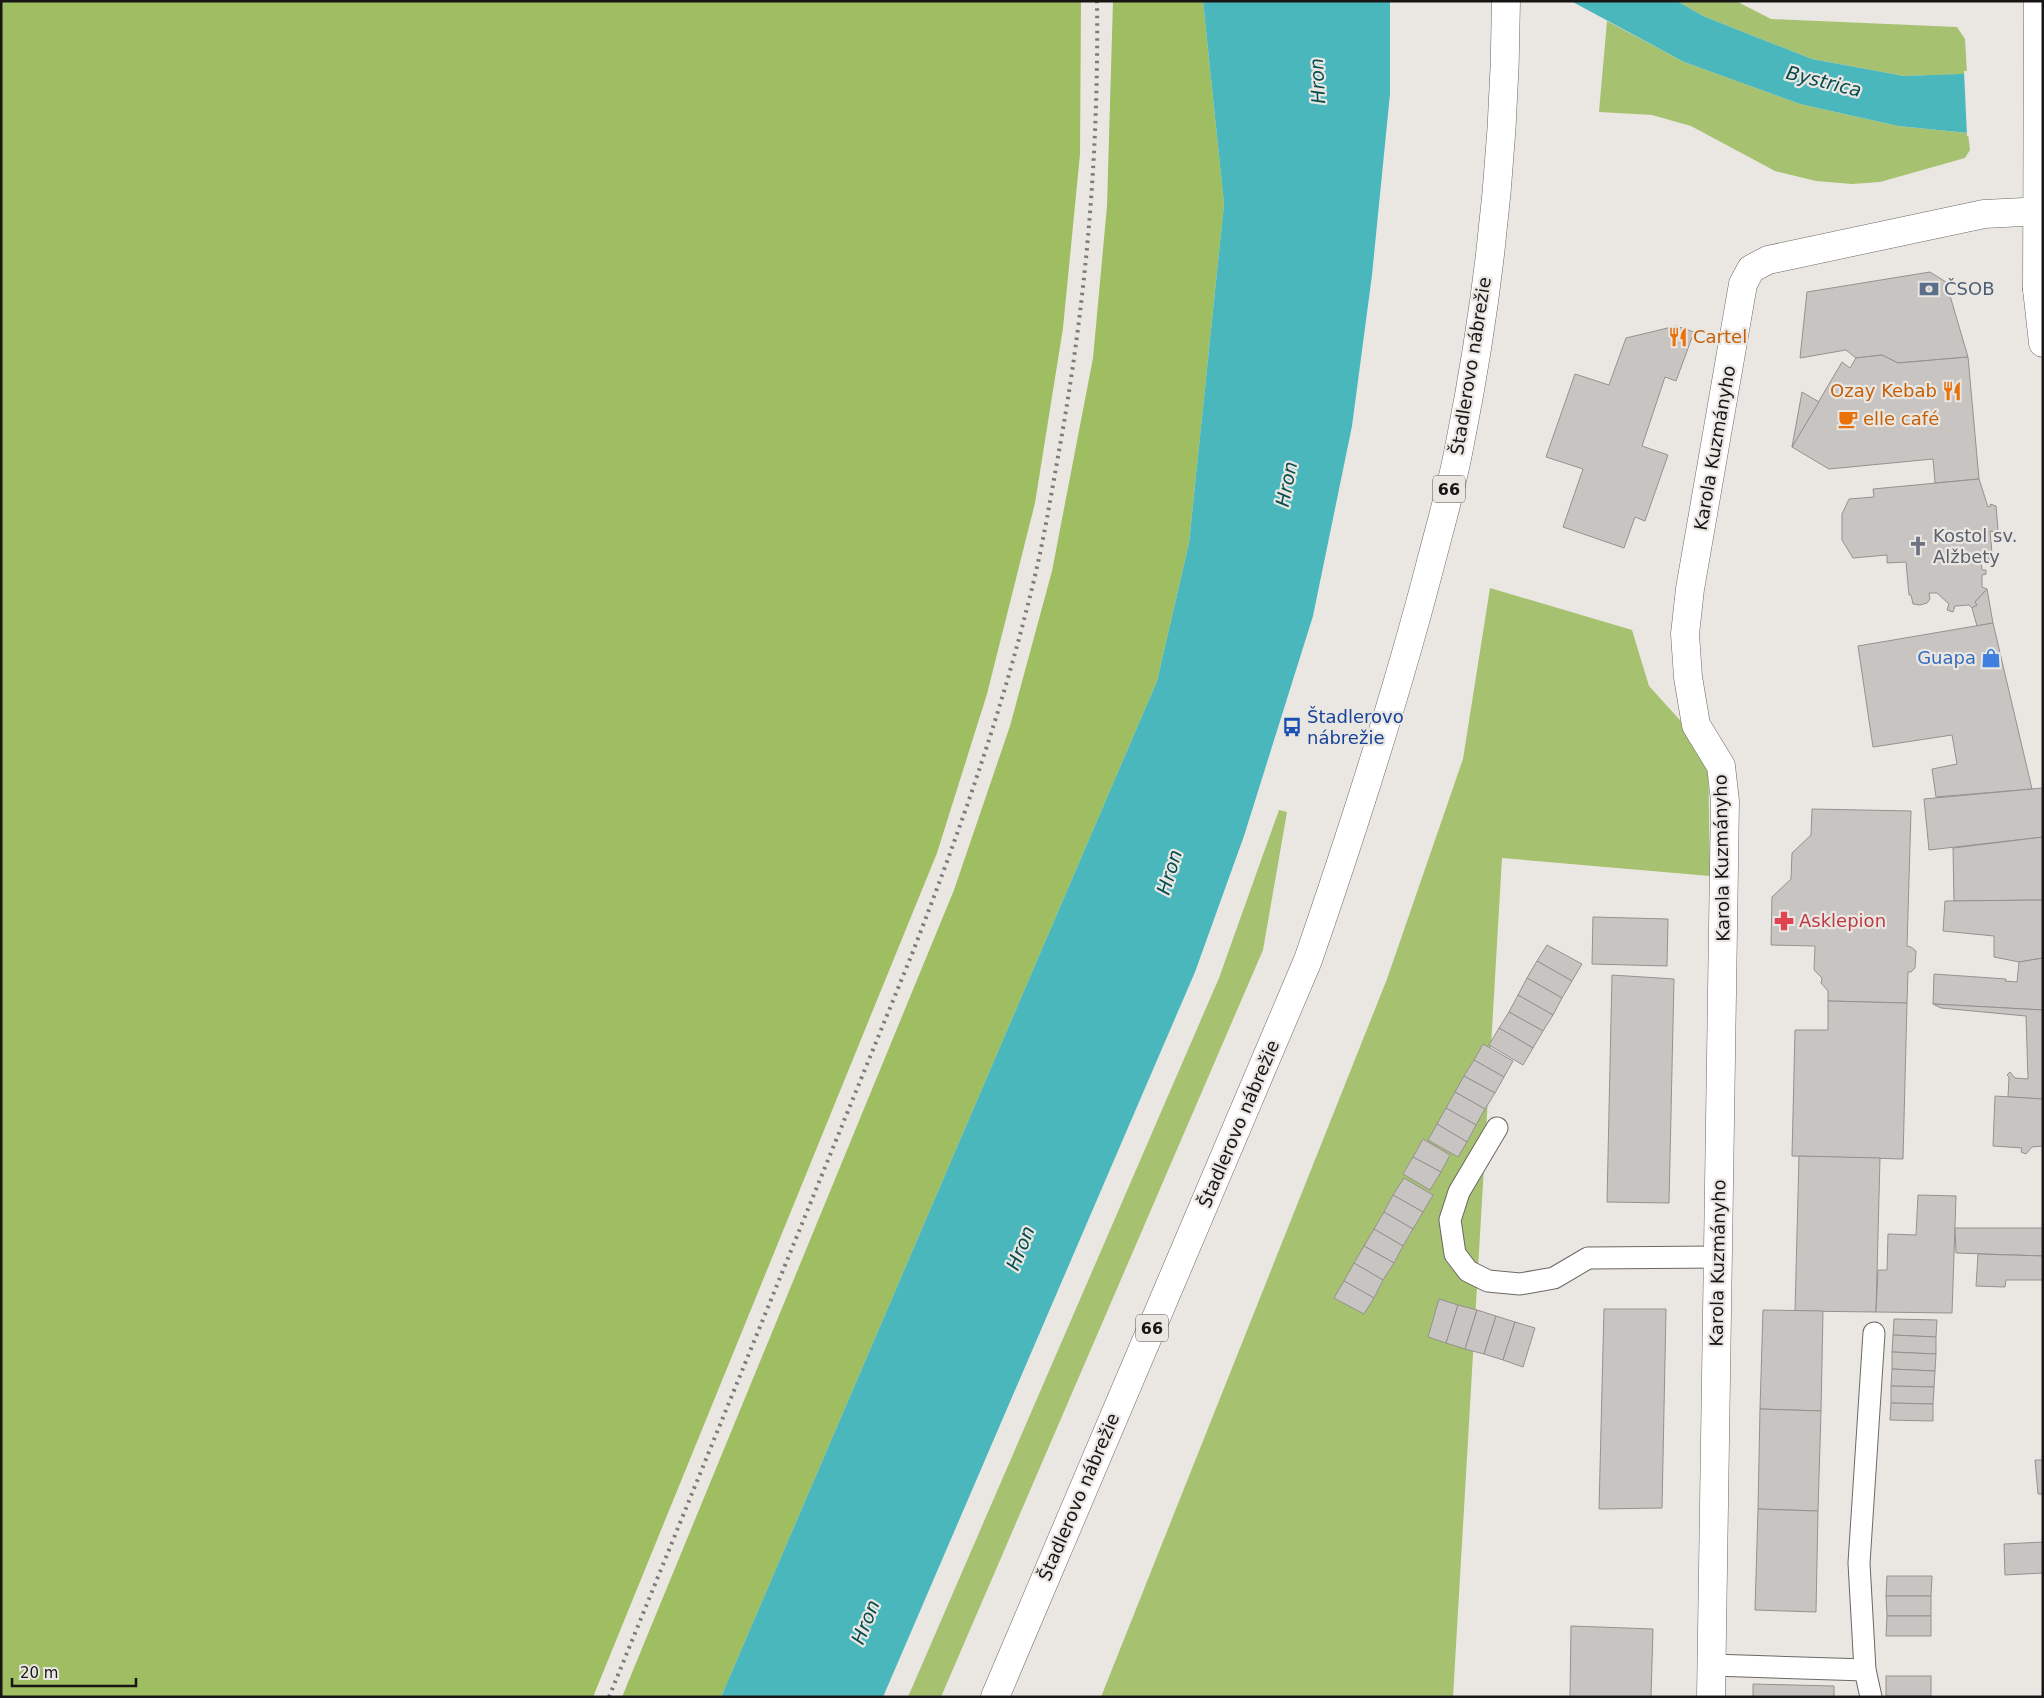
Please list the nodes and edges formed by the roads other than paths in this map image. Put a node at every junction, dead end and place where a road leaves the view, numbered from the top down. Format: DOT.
graph roads {
  1 [pos="1506,1"];
  2 [pos="2038,1"];
  3 [pos="2040,211"];
  4 [pos="2043,343"];
  5 [pos="1497,1128"];
  6 [pos="1718,1257"];
  7 [pos="1874,1333"];
  8 [pos="1712,1665"];
  9 [pos="1864,1670"];
  10 [pos="995,1697"];
  11 [pos="1711,1697"];
  12 [pos="1871,1697"];
  1 -- 10 [label="street, Štadlerovo nábrežie / 66"];
  2 -- 3 [label="street"];
  3 -- 4 [label="street"];
  3 -- 6 [label="street, Karola Kuzmányho"];
  5 -- 6 [label="lane"];
  6 -- 8 [label="street, Karola Kuzmányho"];
  7 -- 9 [label="lane"];
  8 -- 9 [label="lane"];
  8 -- 11 [label="street, Karola Kuzmányho"];
  9 -- 12 [label="lane"];
}
